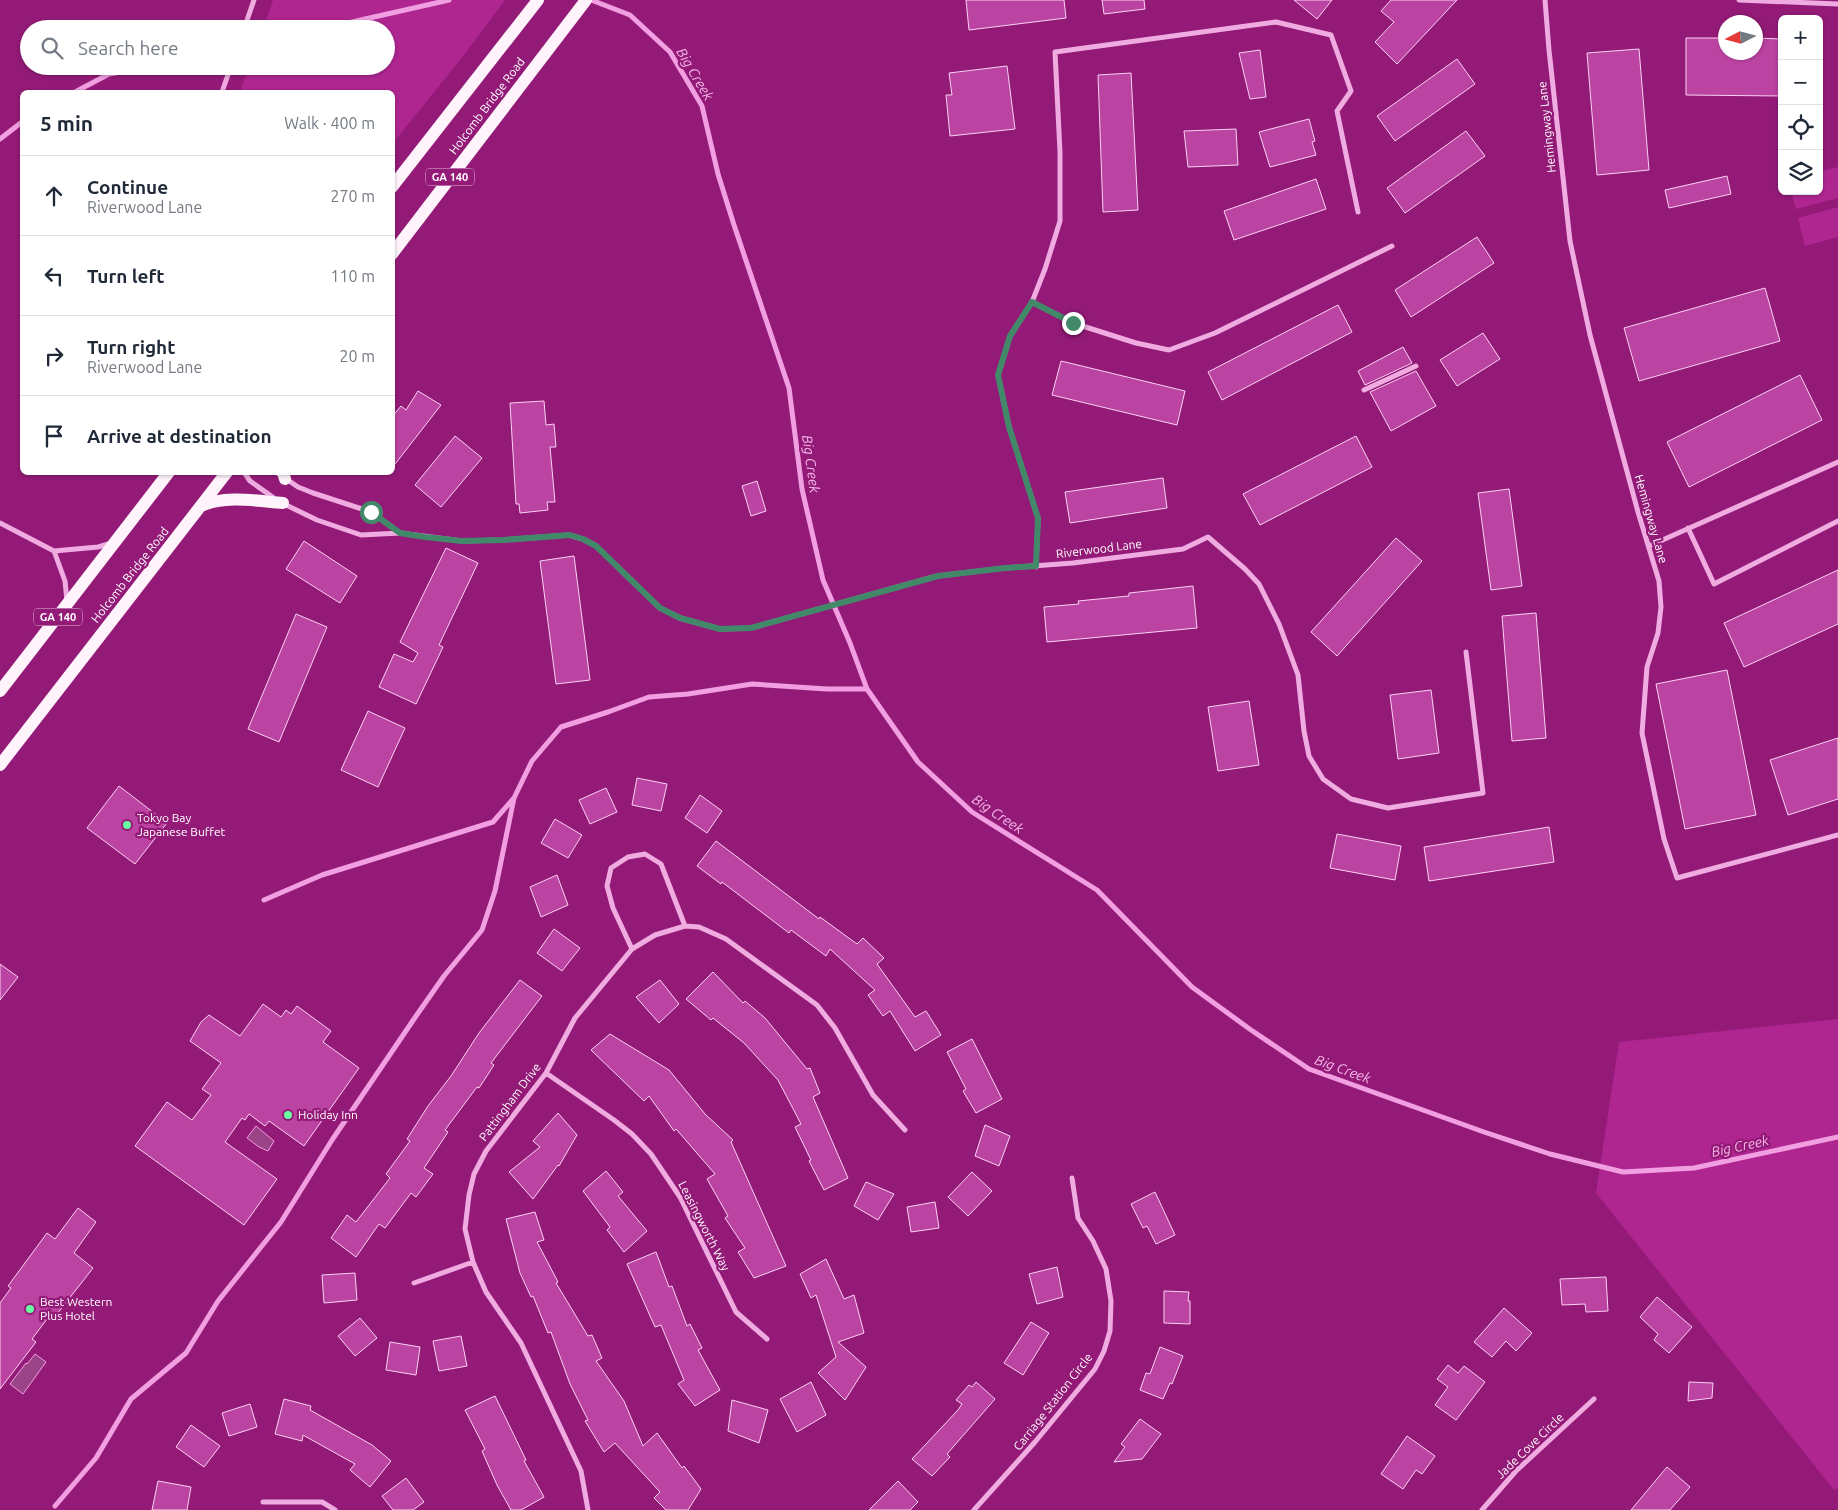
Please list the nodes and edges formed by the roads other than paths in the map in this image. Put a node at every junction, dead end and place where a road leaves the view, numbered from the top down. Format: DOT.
graph roads {
  1 [pos="254,0"];
  2 [pos="538,0"];
  3 [pos="586,0"];
  4 [pos="1545,0"];
  5 [pos="1739,0"];
  6 [pos="1838,4"];
  7 [pos="247,20"];
  8 [pos="228,75"];
  9 [pos="223,90"];
  10 [pos="395,183"];
  11 [pos="1358,212"];
  12 [pos="1392,246"];
  13 [pos="395,250"];
  14 [pos="1032,302"];
  15 [pos="1416,366"];
  16 [pos="1364,390"];
  17 [pos="1838,462"];
  18 [pos="167,475"];
  19 [pos="225,475"];
  20 [pos="246,475"];
  21 [pos="281,475"];
  22 [pos="283,503"];
  23 [pos="201,506"];
  24 [pos="1838,521"];
  25 [pos="0,523"];
  26 [pos="1688,528"];
  27 [pos="400,533"];
  28 [pos="116,542"];
  29 [pos="1649,546"];
  30 [pos="54,551"];
  31 [pos="1036,566"];
  32 [pos="67,606"];
  33 [pos="1466,652"];
  34 [pos="0,691"];
  35 [pos="0,764"];
  36 [pos="1838,835"];
  37 [pos="685,926"];
  38 [pos="632,949"];
  39 [pos="546,1073"];
  40 [pos="905,1130"];
  41 [pos="1072,1178"];
  42 [pos="473,1262"];
  43 [pos="414,1283"];
  44 [pos="767,1339"];
  45 [pos="1594,1399"];
  46 [pos="263,1502"];
  47 [pos="335,1510"];
  48 [pos="588,1510"];
  49 [pos="974,1510"];
  50 [pos="1482,1510"];
  1 -- 7 [label="street"];
  2 -- 10 [label="main road, Holcomb Bridge Road / GA 140"];
  3 -- 13 [label="main road, Holcomb Bridge Road / GA 140"];
  4 -- 29 [label="street, Hemingway Lane"];
  5 -- 6 [label="street"];
  8 -- 9 [label="street"];
  11 -- 14 [label="street"];
  12 -- 14 [label="street"];
  14 -- 31 [label="street"];
  15 -- 16 [label="street"];
  17 -- 26 [label="street"];
  18 -- 28 [label="main road, GA 140"];
  19 -- 23 [label="main road, Holcomb Bridge Road"];
  20 -- 22 [label="street, Riverwood Lane"];
  21 -- 27 [label="street, Riverwood Lane"];
  22 -- 23 [label="main road"];
  22 -- 27 [label="street, Riverwood Lane"];
  23 -- 35 [label="main road, Holcomb Bridge Road"];
  24 -- 26 [label="street"];
  25 -- 30 [label="street"];
  26 -- 29 [label="street"];
  27 -- 31 [label="street, Riverwood Lane"];
  28 -- 30 [label="street"];
  28 -- 32 [label="main road, GA 140"];
  29 -- 36 [label="street, Hemingway Lane"];
  30 -- 32 [label="street"];
  31 -- 33 [label="street, Riverwood Lane"];
  32 -- 34 [label="main road, GA 140"];
  37 -- 38 [label="street, Pattingham Drive"];
  37 -- 38 [label="street"];
  37 -- 40 [label="street, Pattingham Drive"];
  38 -- 39 [label="street, Pattingham Drive"];
  39 -- 42 [label="street, Pattingham Drive"];
  39 -- 44 [label="street, Leasingworth Way"];
  41 -- 49 [label="street, Carriage Station Circle"];
  42 -- 43 [label="street"];
  42 -- 48 [label="street, Pattingham Drive"];
  45 -- 50 [label="street, Jade Cove Circle"];
  46 -- 47 [label="street"];
}
